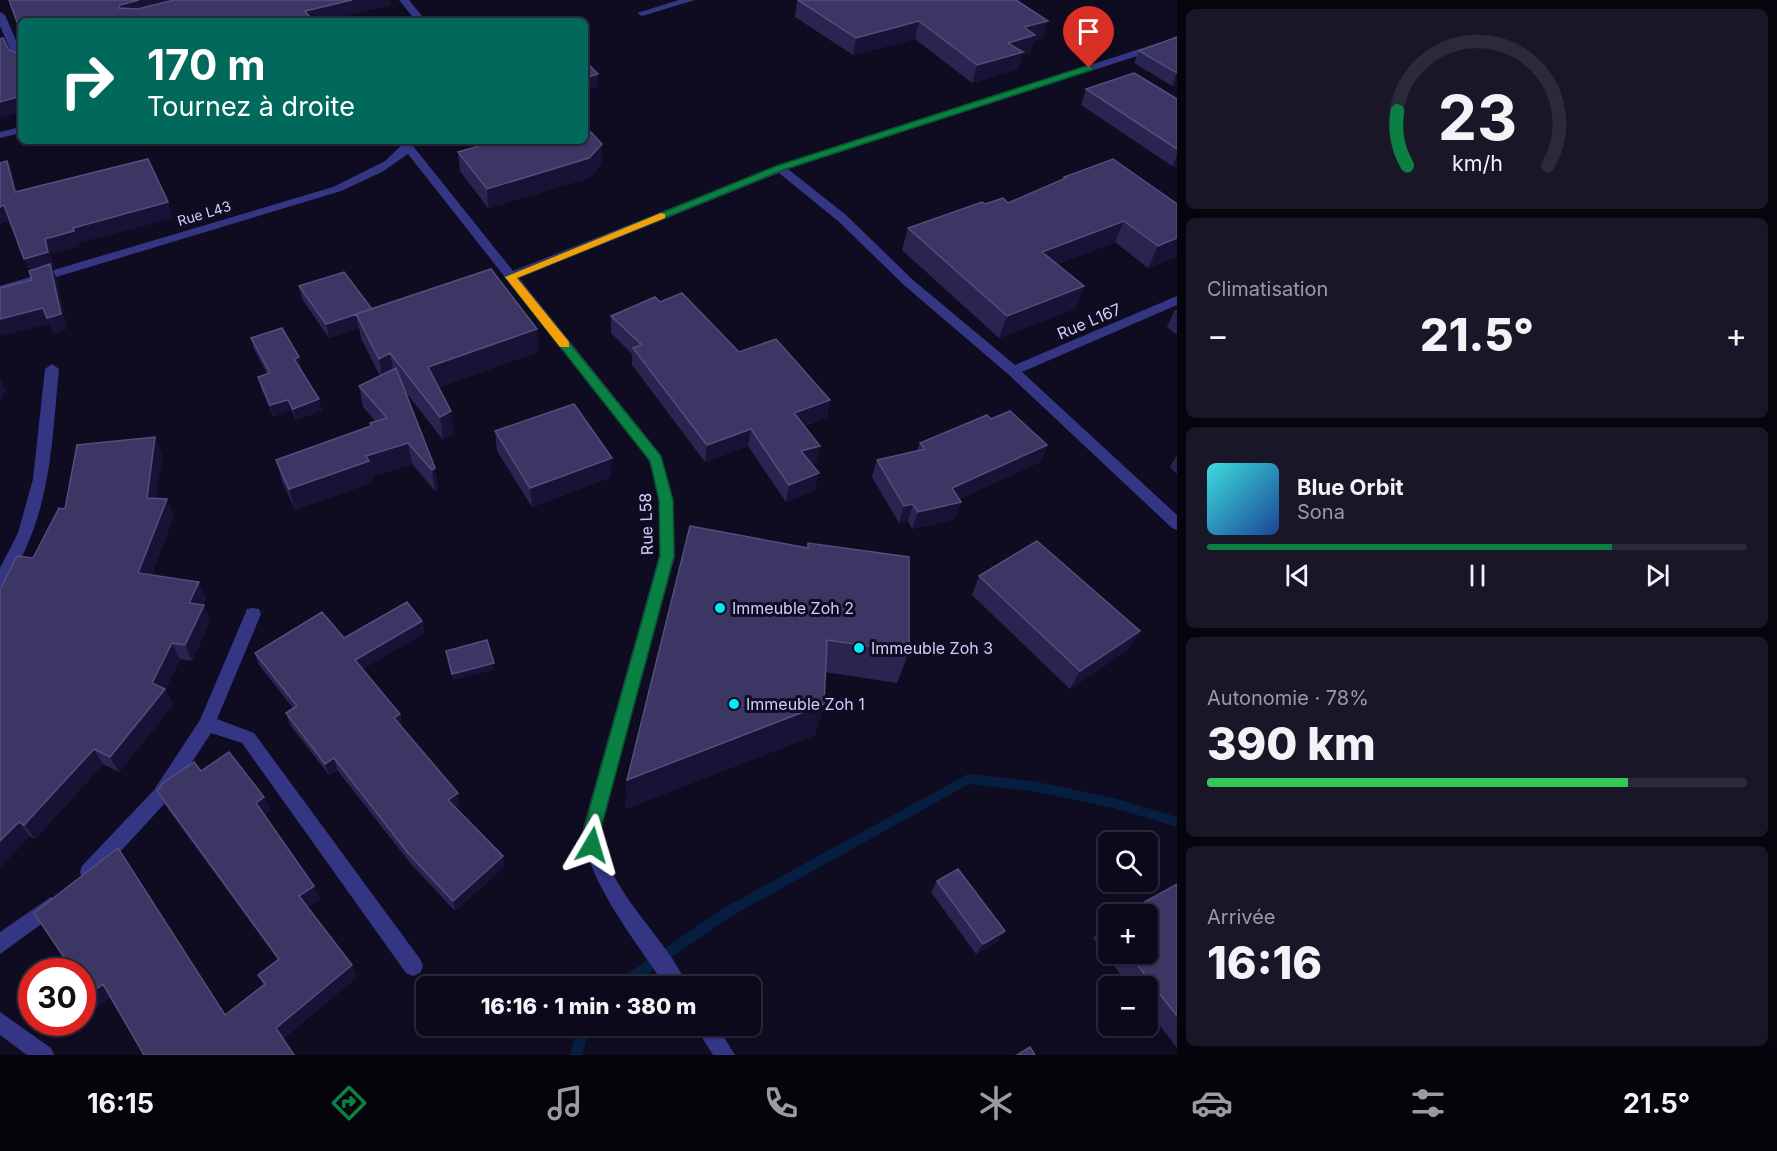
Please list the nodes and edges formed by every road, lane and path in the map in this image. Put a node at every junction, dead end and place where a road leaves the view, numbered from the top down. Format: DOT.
graph roads {
  1 [pos="404,0"];
  2 [pos="690,0"];
  3 [pos="642,13"];
  4 [pos="0,15"];
  5 [pos="419,18"];
  6 [pos="1177,40"];
  7 [pos="18,48"];
  8 [pos="0,52"];
  9 [pos="18,131"];
  10 [pos="0,135"];
  11 [pos="410,144"];
  12 [pos="780,168"];
  13 [pos="510,277"];
  14 [pos="0,290"];
  15 [pos="1177,300"];
  16 [pos="52,369"];
  17 [pos="1013,371"];
  18 [pos="1177,524"];
  19 [pos="0,581"];
  20 [pos="253,614"];
  21 [pos="207,724"];
  22 [pos="79,881"];
  23 [pos="63,895"];
  24 [pos="0,944"];
  25 [pos="413,966"];
  26 [pos="671,976"];
  27 [pos="0,1022"];
  28 [pos="712,1036"];
  29 [pos="44,1055"];
  30 [pos="725,1055"];
  1 -- 5 [label="street"];
  2 -- 3 [label="street"];
  4 -- 7 [label="street"];
  6 -- 12 [label="street"];
  7 -- 8 [label="street"];
  9 -- 10 [label="street"];
  11 -- 13 [label="street, Rue L58"];
  11 -- 14 [label="street, Rue L43"];
  12 -- 13 [label="street"];
  12 -- 17 [label="street"];
  13 -- 26 [label="street, Rue L58"];
  15 -- 17 [label="street, Rue L167"];
  16 -- 19 [label="street"];
  17 -- 18 [label="street"];
  20 -- 21 [label="street"];
  21 -- 22 [label="street"];
  21 -- 25 [label="street"];
  23 -- 24 [label="street"];
  27 -- 29 [label="street"];
  28 -- 30 [label="street"];
}
